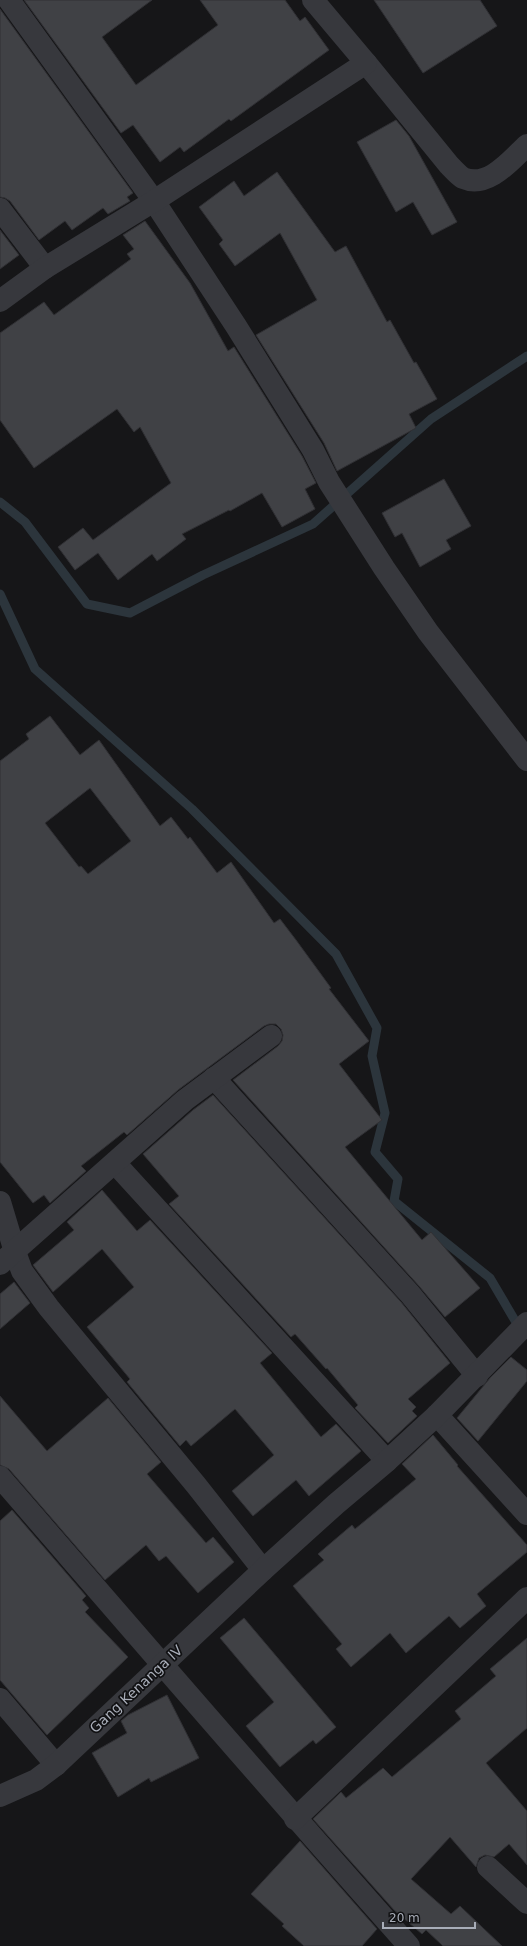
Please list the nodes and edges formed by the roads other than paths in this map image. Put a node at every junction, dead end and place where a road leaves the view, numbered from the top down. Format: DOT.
graph roads {
  1 [pos="9,0"];
  2 [pos="313,0"];
  3 [pos="366,63"];
  4 [pos="527,145"];
  5 [pos="154,201"];
  6 [pos="0,209"];
  7 [pos="45,268"];
  8 [pos="0,301"];
  9 [pos="527,760"];
  10 [pos="271,1036"];
  11 [pos="214,1078"];
  12 [pos="115,1162"];
  13 [pos="0,1202"];
  14 [pos="7,1258"];
  15 [pos="527,1322"];
  16 [pos="482,1370"];
  17 [pos="437,1415"];
  18 [pos="387,1462"];
  19 [pos="0,1477"];
  20 [pos="527,1514"];
  21 [pos="263,1570"];
  22 [pos="527,1598"];
  23 [pos="163,1664"];
  24 [pos="0,1699"];
  25 [pos="56,1765"];
  26 [pos="0,1796"];
  27 [pos="295,1818"];
  28 [pos="488,1867"];
  29 [pos="527,1903"];
  30 [pos="409,1946"];
  1 -- 5 [label="street"];
  2 -- 3 [label="street"];
  3 -- 4 [label="street"];
  3 -- 5 [label="street"];
  5 -- 7 [label="street"];
  5 -- 9 [label="street"];
  6 -- 7 [label="street"];
  7 -- 8 [label="street"];
  10 -- 11 [label="street"];
  11 -- 12 [label="street"];
  11 -- 16 [label="street"];
  12 -- 14 [label="street"];
  12 -- 18 [label="street"];
  13 -- 14 [label="street"];
  14 -- 21 [label="street"];
  15 -- 16 [label="street, Gang Kenanga IV"];
  16 -- 17 [label="street, Gang Kenanga IV"];
  17 -- 18 [label="street, Gang Kenanga IV"];
  17 -- 20 [label="street"];
  18 -- 21 [label="street, Gang Kenanga IV"];
  19 -- 23 [label="street"];
  21 -- 23 [label="street, Gang Kenanga IV"];
  22 -- 27 [label="street"];
  23 -- 25 [label="street, Gang Kenanga IV"];
  23 -- 27 [label="street"];
  24 -- 25 [label="street"];
  25 -- 26 [label="street, Gang Kenanga IV"];
  27 -- 30 [label="street"];
  28 -- 29 [label="street"];
}
